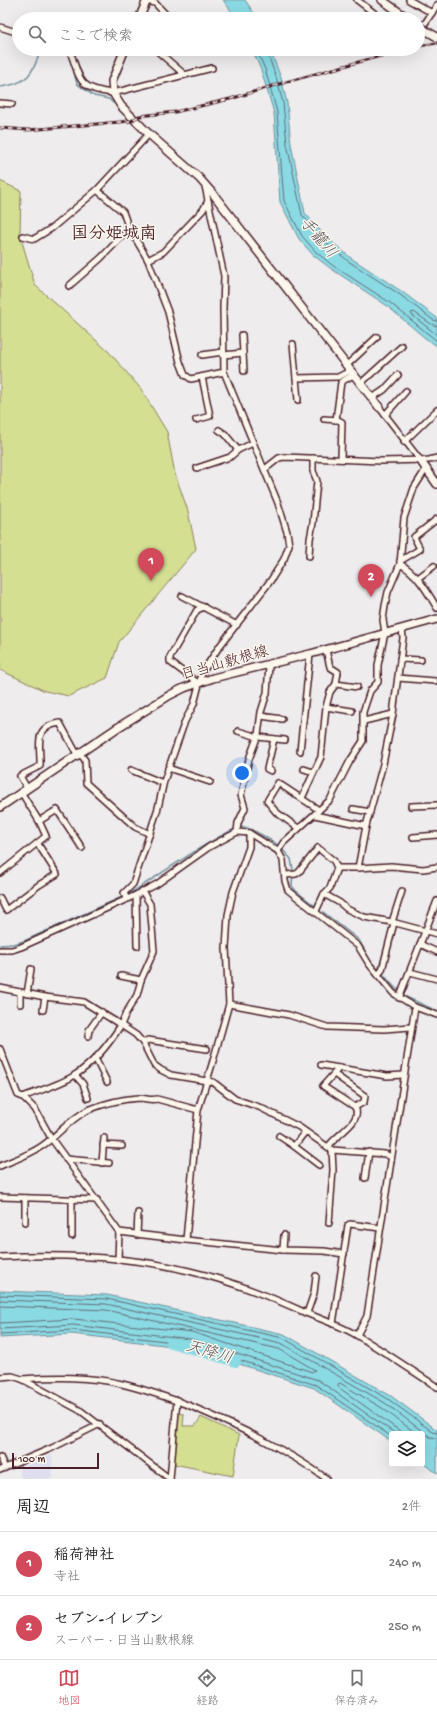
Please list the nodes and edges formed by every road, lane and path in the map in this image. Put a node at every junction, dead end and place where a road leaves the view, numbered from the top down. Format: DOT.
graph roads {
  1 [pos="146,0"];
  2 [pos="357,0"];
  3 [pos="382,0"];
  4 [pos="409,0"];
  5 [pos="437,5"];
  6 [pos="142,12"];
  7 [pos="163,12"];
  8 [pos="373,12"];
  9 [pos="399,12"];
  10 [pos="432,12"];
  11 [pos="425,23"];
  12 [pos="0,27"];
  13 [pos="425,30"];
  14 [pos="12,31"];
  15 [pos="437,37"];
  16 [pos="71,56"];
  17 [pos="122,56"];
  18 [pos="164,56"];
  19 [pos="212,68"];
  20 [pos="186,75"];
  21 [pos="112,93"];
  22 [pos="0,103"];
  23 [pos="12,104"];
  24 [pos="149,134"];
  25 [pos="205,186"];
  26 [pos="97,190"];
  27 [pos="208,201"];
  28 [pos="130,228"];
  29 [pos="23,236"];
  30 [pos="148,260"];
  31 [pos="69,286"];
  32 [pos="242,335"];
  33 [pos="377,337"];
  34 [pos="293,344"];
  35 [pos="402,346"];
  36 [pos="223,353"];
  37 [pos="243,353"];
  38 [pos="202,355"];
  39 [pos="244,371"];
  40 [pos="350,371"];
  41 [pos="224,372"];
  42 [pos="398,375"];
  43 [pos="202,377"];
  44 [pos="296,378"];
  45 [pos="360,384"];
  46 [pos="406,391"];
  47 [pos="372,398"];
  48 [pos="298,400"];
  49 [pos="379,407"];
  50 [pos="437,410"];
  51 [pos="385,415"];
  52 [pos="324,419"];
  53 [pos="196,420"];
  54 [pos="336,420"];
  55 [pos="219,430"];
  56 [pos="404,442"];
  57 [pos="253,443"];
  58 [pos="238,450"];
  59 [pos="313,458"];
  60 [pos="437,458"];
  61 [pos="341,459"];
  62 [pos="420,460"];
  63 [pos="197,468"];
  64 [pos="265,469"];
  65 [pos="426,469"];
  66 [pos="437,484"];
  67 [pos="437,519"];
  68 [pos="309,556"];
  69 [pos="400,562"];
  70 [pos="434,566"];
  71 [pos="418,578"];
  72 [pos="182,596"];
  73 [pos="204,607"];
  74 [pos="437,608"];
  75 [pos="437,619"];
  76 [pos="237,625"];
  77 [pos="402,629"];
  78 [pos="385,633"];
  79 [pos="326,650"];
  80 [pos="310,654"];
  81 [pos="400,659"];
  82 [pos="421,660"];
  83 [pos="269,665"];
  84 [pos="398,678"];
  85 [pos="435,680"];
  86 [pos="199,684"];
  87 [pos="336,684"];
  88 [pos="357,687"];
  89 [pos="326,707"];
  90 [pos="352,711"];
  91 [pos="393,714"];
  92 [pos="261,716"];
  93 [pos="282,719"];
  94 [pos="364,721"];
  95 [pos="238,731"];
  96 [pos="258,737"];
  97 [pos="274,739"];
  98 [pos="285,740"];
  99 [pos="300,751"];
  100 [pos="79,755"];
  101 [pos="168,768"];
  102 [pos="304,769"];
  103 [pos="132,770"];
  104 [pos="271,771"];
  105 [pos="314,772"];
  106 [pos="210,782"];
  107 [pos="163,783"];
  108 [pos="24,790"];
  109 [pos="302,798"];
  110 [pos="437,805"];
  111 [pos="411,806"];
  112 [pos="0,807"];
  113 [pos="353,809"];
  114 [pos="319,810"];
  115 [pos="370,812"];
  116 [pos="315,815"];
  117 [pos="39,820"];
  118 [pos="366,826"];
  119 [pos="298,828"];
  120 [pos="238,831"];
  121 [pos="249,833"];
  122 [pos="150,834"];
  123 [pos="437,835"];
  124 [pos="413,837"];
  125 [pos="38,844"];
  126 [pos="82,848"];
  127 [pos="278,851"];
  128 [pos="437,867"];
  129 [pos="337,868"];
  130 [pos="358,868"];
  131 [pos="0,872"];
  132 [pos="287,875"];
  133 [pos="402,890"];
  134 [pos="142,891"];
  135 [pos="324,894"];
  136 [pos="136,895"];
  137 [pos="125,897"];
  138 [pos="0,898"];
  139 [pos="437,902"];
  140 [pos="316,911"];
  141 [pos="393,923"];
  142 [pos="426,931"];
  143 [pos="437,934"];
  144 [pos="420,944"];
  145 [pos="137,946"];
  146 [pos="0,950"];
  147 [pos="437,952"];
  148 [pos="31,969"];
  149 [pos="410,972"];
  150 [pos="380,973"];
  151 [pos="121,976"];
  152 [pos="437,979"];
  153 [pos="141,980"];
  154 [pos="0,988"];
  155 [pos="20,992"];
  156 [pos="27,994"];
  157 [pos="45,997"];
  158 [pos="399,998"];
  159 [pos="20,1004"];
  160 [pos="229,1004"];
  161 [pos="415,1007"];
  162 [pos="43,1010"];
  163 [pos="102,1012"];
  164 [pos="437,1016"];
  165 [pos="121,1025"];
  166 [pos="411,1028"];
  167 [pos="88,1036"];
  168 [pos="143,1043"];
  169 [pos="0,1048"];
  170 [pos="207,1048"];
  171 [pos="96,1058"];
  172 [pos="321,1065"];
  173 [pos="339,1068"];
  174 [pos="334,1074"];
  175 [pos="75,1075"];
  176 [pos="404,1075"];
  177 [pos="207,1080"];
  178 [pos="108,1082"];
  179 [pos="23,1097"];
  180 [pos="88,1098"];
  181 [pos="355,1107"];
  182 [pos="198,1110"];
  183 [pos="305,1132"];
  184 [pos="279,1136"];
  185 [pos="50,1138"];
  186 [pos="104,1138"];
  187 [pos="103,1145"];
  188 [pos="122,1146"];
  189 [pos="294,1146"];
  190 [pos="330,1149"];
  191 [pos="368,1152"];
  192 [pos="391,1157"];
  193 [pos="66,1159"];
  194 [pos="102,1163"];
  195 [pos="109,1163"];
  196 [pos="319,1165"];
  197 [pos="0,1166"];
  198 [pos="366,1178"];
  199 [pos="0,1197"];
  200 [pos="25,1198"];
  201 [pos="72,1199"];
  202 [pos="97,1200"];
  203 [pos="138,1213"];
  204 [pos="25,1222"];
  205 [pos="329,1223"];
  206 [pos="380,1228"];
  207 [pos="119,1232"];
  208 [pos="137,1235"];
  209 [pos="284,1235"];
  210 [pos="72,1236"];
  211 [pos="186,1240"];
  212 [pos="283,1250"];
  213 [pos="344,1254"];
  214 [pos="0,1257"];
  215 [pos="118,1260"];
  216 [pos="317,1279"];
  217 [pos="307,1313"];
  218 [pos="333,1324"];
  219 [pos="357,1335"];
  220 [pos="0,1377"];
  221 [pos="22,1379"];
  222 [pos="437,1387"];
  223 [pos="177,1400"];
  224 [pos="100,1424"];
  225 [pos="0,1457"];
  226 [pos="2,1469"];
  227 [pos="170,1479"];
  228 [pos="327,1479"];
  1 -- 6 [label="street"];
  1 -- 7 [label="street"];
  2 -- 8 [label="street"];
  3 -- 9 [label="street"];
  4 -- 10 [label="street"];
  5 -- 10 [label="street"];
  10 -- 11 [label="street"];
  12 -- 14 [label="street"];
  13 -- 15 [label="street, bridge"];
  16 -- 21 [label="street"];
  17 -- 21 [label="street"];
  18 -- 20 [label="street"];
  19 -- 20 [label="street"];
  20 -- 21 [label="street"];
  21 -- 24 [label="street"];
  22 -- 23 [label="street"];
  24 -- 25 [label="street"];
  24 -- 26 [label="street"];
  25 -- 27 [label="street"];
  25 -- 40 [label="street"];
  26 -- 28 [label="street"];
  26 -- 29 [label="street"];
  27 -- 30 [label="street"];
  27 -- 36 [label="street"];
  28 -- 30 [label="street"];
  28 -- 31 [label="street"];
  30 -- 43 [label="street"];
  32 -- 37 [label="street"];
  33 -- 40 [label="street"];
  34 -- 44 [label="street"];
  35 -- 45 [label="street"];
  36 -- 37 [label="street"];
  36 -- 38 [label="street"];
  36 -- 41 [label="street"];
  37 -- 39 [label="street"];
  40 -- 44 [label="street"];
  40 -- 45 [label="street"];
  40 -- 54 [label="street"];
  41 -- 43 [label="street"];
  41 -- 57 [label="street"];
  42 -- 47 [label="street"];
  43 -- 53 [label="street"];
  44 -- 48 [label="street"];
  45 -- 47 [label="street"];
  46 -- 51 [label="street"];
  47 -- 49 [label="street"];
  49 -- 51 [label="street"];
  50 -- 56 [label="street"];
  51 -- 56 [label="street"];
  52 -- 54 [label="street"];
  54 -- 61 [label="street"];
  55 -- 58 [label="street"];
  56 -- 62 [label="street"];
  57 -- 58 [label="street"];
  57 -- 64 [label="street"];
  58 -- 63 [label="street"];
  59 -- 61 [label="street"];
  59 -- 64 [label="street"];
  59 -- 68 [label="street"];
  60 -- 62 [label="street"];
  61 -- 62 [label="street"];
  62 -- 65 [label="street"];
  64 -- 76 [label="street"];
  65 -- 66 [label="street"];
  65 -- 69 [label="street"];
  67 -- 69 [label="street"];
  69 -- 71 [label="street"];
  69 -- 78 [label="street"];
  70 -- 71 [label="street"];
  71 -- 74 [label="street"];
  72 -- 73 [label="street"];
  73 -- 76 [label="street"];
  73 -- 86 [label="street"];
  75 -- 77 [label="street, 日当山敷根線"];
  76 -- 86 [label="street"];
  77 -- 78 [label="street, 日当山敷根線"];
  77 -- 81 [label="street"];
  78 -- 79 [label="street, 日当山敷根線"];
  78 -- 94 [label="street"];
  79 -- 80 [label="street, 日当山敷根線"];
  79 -- 87 [label="street"];
  80 -- 83 [label="street, 日当山敷根線"];
  80 -- 99 [label="street"];
  81 -- 82 [label="street"];
  81 -- 84 [label="street"];
  83 -- 86 [label="street, 日当山敷根線"];
  83 -- 92 [label="street"];
  84 -- 85 [label="street"];
  84 -- 91 [label="street"];
  86 -- 100 [label="street, 日当山敷根線"];
  86 -- 101 [label="street"];
  87 -- 88 [label="street"];
  87 -- 89 [label="street"];
  89 -- 90 [label="street"];
  89 -- 105 [label="street"];
  91 -- 94 [label="street"];
  91 -- 115 [label="street"];
  92 -- 93 [label="street"];
  92 -- 96 [label="street"];
  94 -- 114 [label="street"];
  95 -- 96 [label="street"];
  96 -- 97 [label="street"];
  96 -- 120 [label="street"];
  97 -- 98 [label="street"];
  97 -- 104 [label="street"];
  100 -- 108 [label="street, 日当山敷根線"];
  100 -- 108 [label="street"];
  100 -- 122 [label="street"];
  101 -- 106 [label="street"];
  101 -- 107 [label="street"];
  102 -- 105 [label="street"];
  103 -- 107 [label="street"];
  105 -- 109 [label="street"];
  107 -- 122 [label="street"];
  108 -- 112 [label="street, 日当山敷根線"];
  108 -- 117 [label="street"];
  109 -- 114 [label="street"];
  109 -- 119 [label="street"];
  110 -- 111 [label="street"];
  113 -- 115 [label="street"];
  114 -- 116 [label="street"];
  115 -- 118 [label="street"];
  116 -- 118 [label="street"];
  116 -- 119 [label="street"];
  117 -- 125 [label="street"];
  117 -- 126 [label="street"];
  118 -- 130 [label="street"];
  119 -- 127 [label="street"];
  120 -- 121 [label="street"];
  120 -- 134 [label="street"];
  121 -- 127 [label="street"];
  121 -- 160 [label="street"];
  122 -- 137 [label="street"];
  123 -- 124 [label="street"];
  125 -- 131 [label="street"];
  125 -- 138 [label="street"];
  127 -- 132 [label="street"];
  128 -- 130 [label="street"];
  129 -- 130 [label="street"];
  129 -- 132 [label="street"];
  129 -- 135 [label="street"];
  132 -- 140 [label="street"];
  133 -- 141 [label="street"];
  134 -- 136 [label="street"];
  134 -- 153 [label="street"];
  135 -- 140 [label="street"];
  135 -- 141 [label="street"];
  136 -- 137 [label="street"];
  136 -- 145 [label="street"];
  137 -- 146 [label="street"];
  139 -- 142 [label="street"];
  140 -- 150 [label="street"];
  141 -- 142 [label="street"];
  141 -- 150 [label="street"];
  142 -- 143 [label="street"];
  142 -- 144 [label="street"];
  144 -- 147 [label="street"];
  144 -- 149 [label="street"];
  148 -- 156 [label="street"];
  149 -- 152 [label="street"];
  149 -- 158 [label="street"];
  150 -- 158 [label="street"];
  151 -- 153 [label="street"];
  153 -- 165 [label="street"];
  154 -- 155 [label="street"];
  155 -- 156 [label="street"];
  155 -- 159 [label="street"];
  156 -- 157 [label="street"];
  157 -- 162 [label="street"];
  157 -- 163 [label="street"];
  158 -- 161 [label="street"];
  160 -- 166 [label="street"];
  160 -- 177 [label="street"];
  161 -- 164 [label="street"];
  161 -- 166 [label="street"];
  163 -- 165 [label="street"];
  163 -- 167 [label="street"];
  165 -- 168 [label="street"];
  165 -- 171 [label="street"];
  166 -- 176 [label="street"];
  168 -- 170 [label="street"];
  168 -- 177 [label="street"];
  169 -- 179 [label="street"];
  171 -- 175 [label="street"];
  171 -- 178 [label="street"];
  172 -- 173 [label="street"];
  173 -- 174 [label="street"];
  173 -- 176 [label="street"];
  174 -- 181 [label="street"];
  174 -- 181 [label="street"];
  175 -- 179 [label="street"];
  175 -- 180 [label="street"];
  176 -- 192 [label="street"];
  177 -- 182 [label="street"];
  177 -- 183 [label="street"];
  179 -- 185 [label="street"];
  181 -- 190 [label="street"];
  182 -- 185 [label="street"];
  182 -- 211 [label="street"];
  183 -- 189 [label="street"];
  183 -- 190 [label="street"];
  184 -- 189 [label="street"];
  185 -- 193 [label="street"];
  185 -- 197 [label="street"];
  186 -- 187 [label="street"];
  187 -- 188 [label="street"];
  187 -- 194 [label="street"];
  189 -- 196 [label="street"];
  190 -- 191 [label="street"];
  190 -- 205 [label="street"];
  191 -- 192 [label="street"];
  191 -- 198 [label="street"];
  192 -- 206 [label="street"];
  193 -- 194 [label="street"];
  193 -- 202 [label="street"];
  194 -- 195 [label="street"];
  199 -- 200 [label="street"];
  200 -- 201 [label="street"];
  200 -- 204 [label="street"];
  201 -- 202 [label="street"];
  201 -- 210 [label="street"];
  202 -- 207 [label="street"];
  203 -- 208 [label="street"];
  206 -- 213 [label="street"];
  206 -- 219 [label="street"];
  207 -- 208 [label="street"];
  207 -- 215 [label="street"];
  208 -- 211 [label="street"];
  209 -- 212 [label="street"];
  211 -- 212 [label="street"];
  212 -- 213 [label="street"];
  213 -- 218 [label="street"];
  214 -- 215 [label="street"];
  215 -- 217 [label="street"];
  216 -- 217 [label="street"];
  217 -- 218 [label="street"];
  218 -- 219 [label="street"];
  219 -- 222 [label="street"];
  220 -- 221 [label="street"];
  221 -- 223 [label="street"];
  221 -- 224 [label="street"];
  223 -- 227 [label="street"];
  223 -- 228 [label="street"];
  224 -- 226 [label="street"];
  224 -- 227 [label="street"];
  225 -- 226 [label="street"];
}
